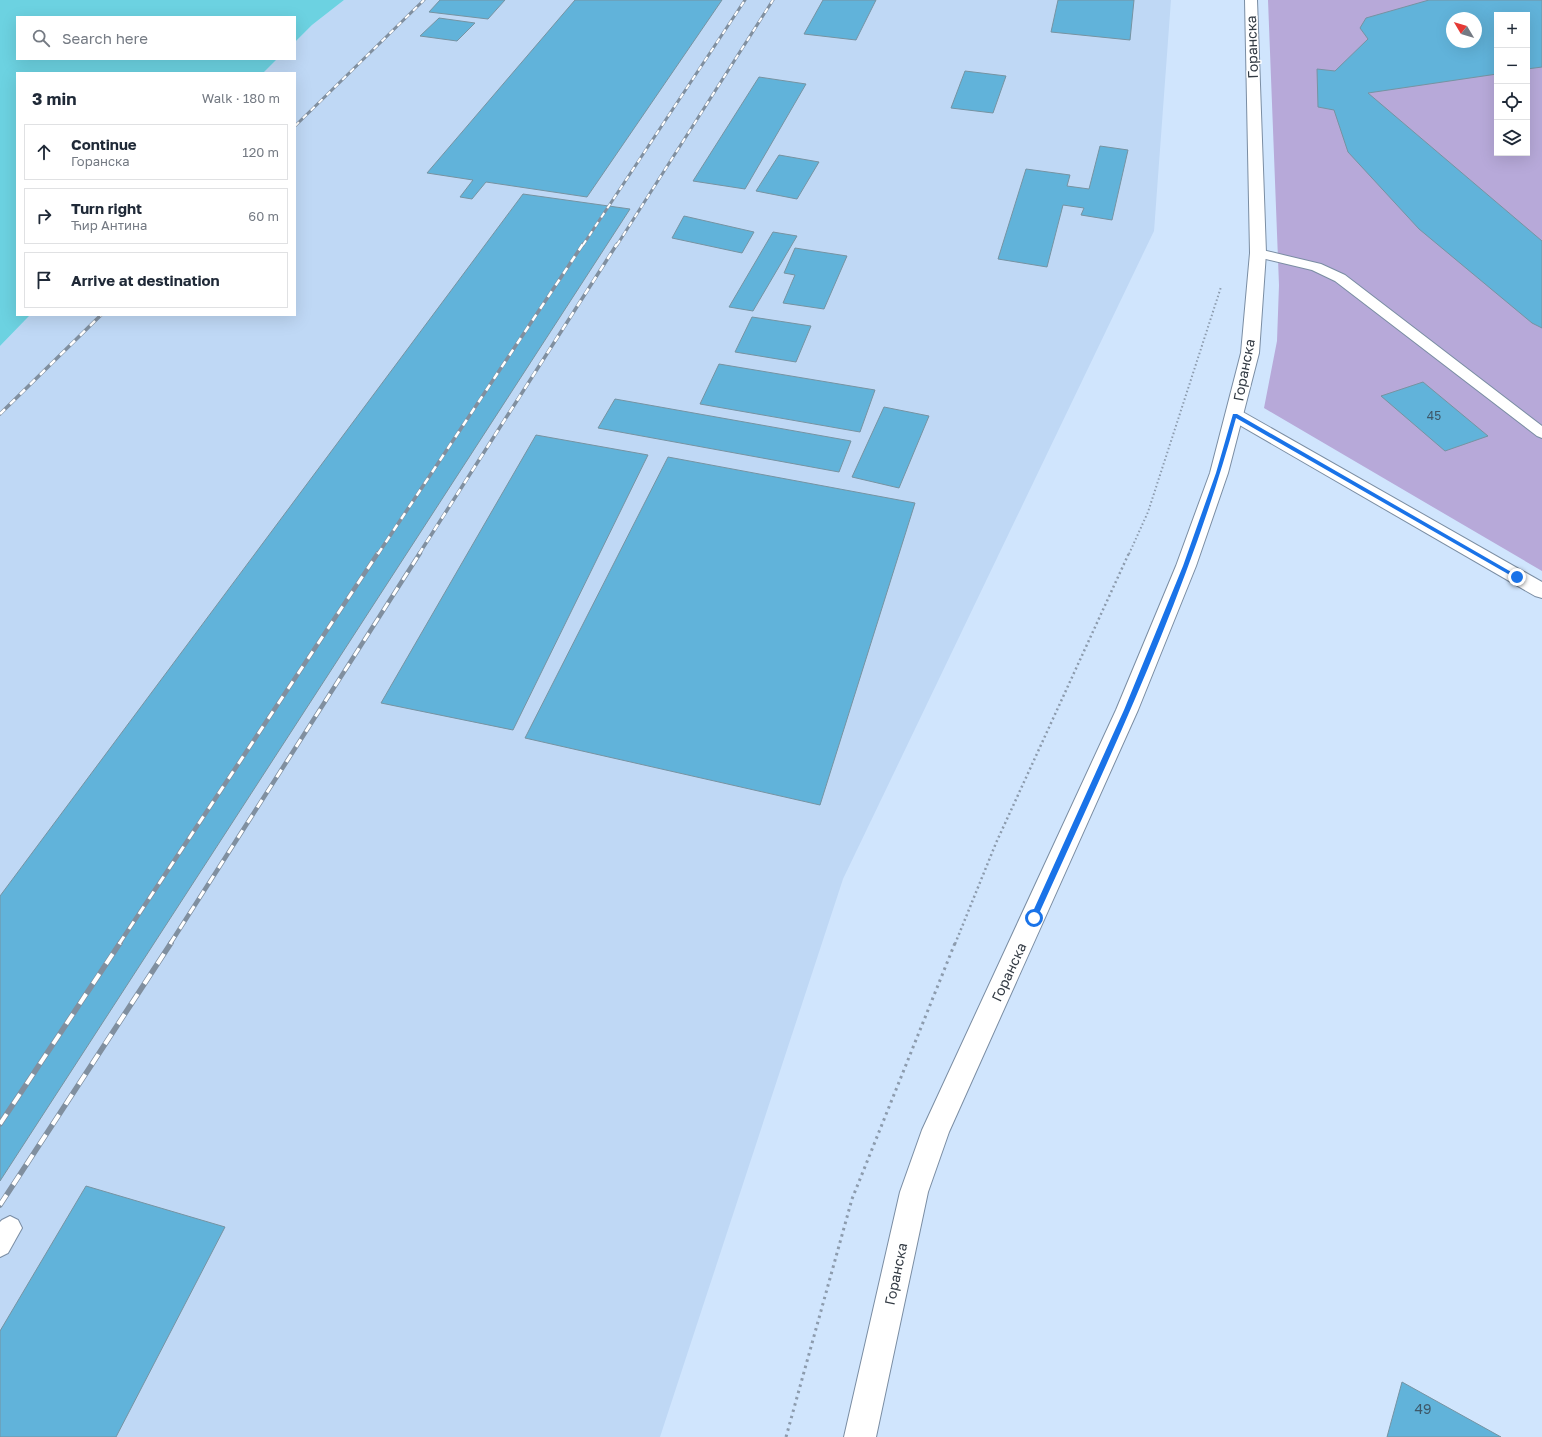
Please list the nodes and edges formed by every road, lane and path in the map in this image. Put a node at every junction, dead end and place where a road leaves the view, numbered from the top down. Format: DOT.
graph roads {
  1 [pos="1250,0"];
  2 [pos="1258,253"];
  3 [pos="1221,286"];
  4 [pos="1235,415"];
  5 [pos="1542,433"];
  6 [pos="1542,591"];
  7 [pos="786,1437"];
  8 [pos="860,1437"];
  1 -- 2 [label="main road, Горанска"];
  2 -- 4 [label="main road, Горанска"];
  2 -- 5 [label="lane"];
  3 -- 7 [label="path"];
  4 -- 6 [label="main road"];
  4 -- 8 [label="main road, Горанска"];
}
